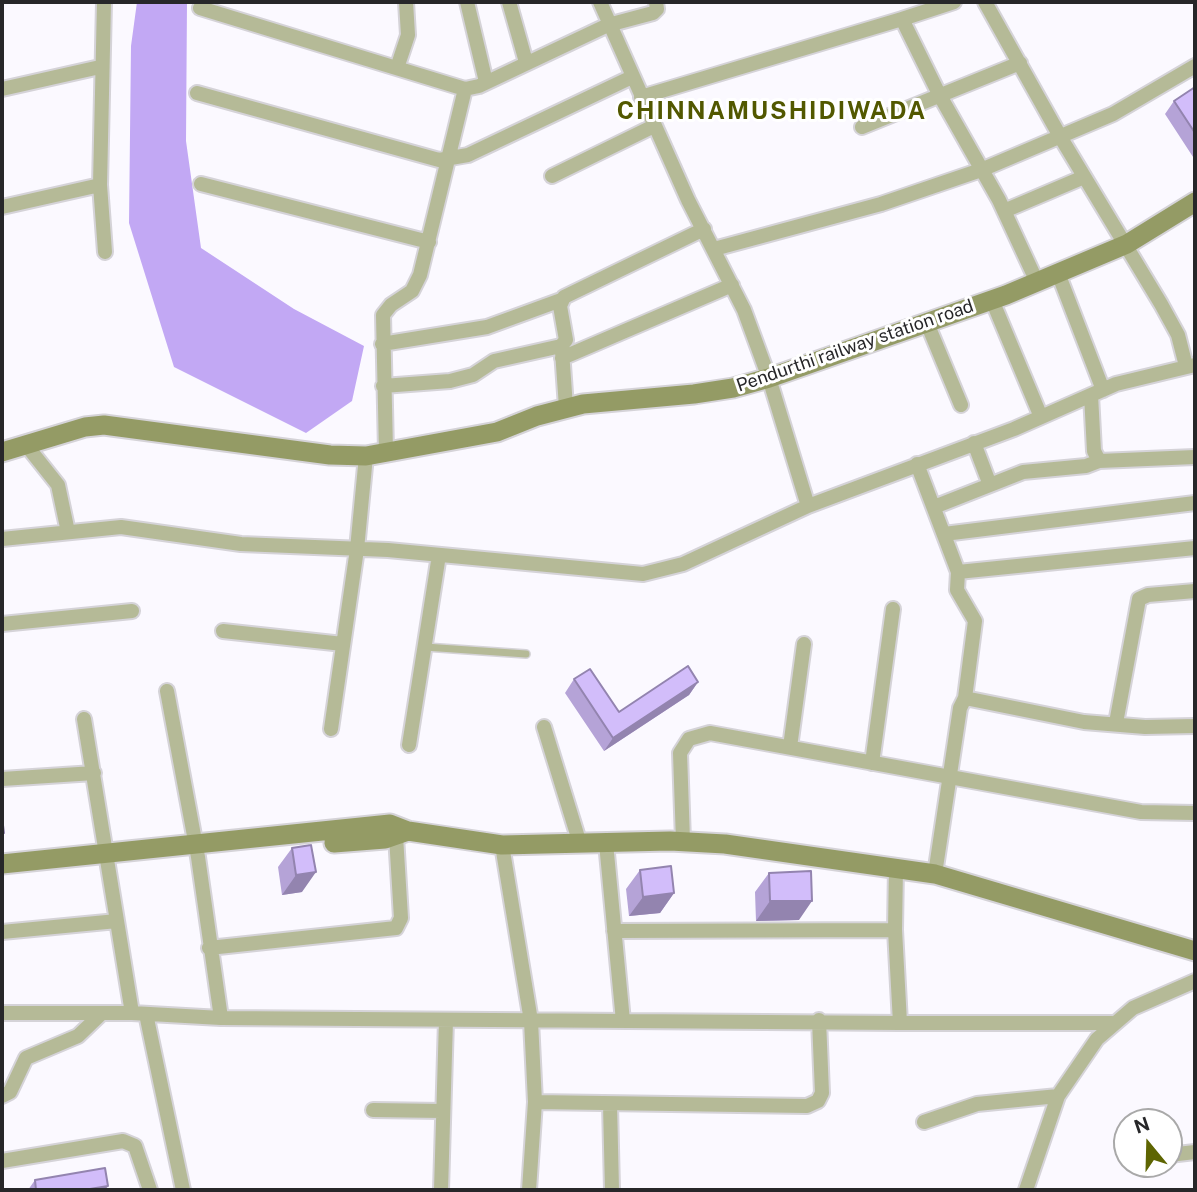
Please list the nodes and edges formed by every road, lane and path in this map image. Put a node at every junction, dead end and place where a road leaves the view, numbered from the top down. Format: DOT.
graph roads {
  1 [pos="104,2"];
  2 [pos="467,2"];
  3 [pos="509,2"];
  4 [pos="600,2"];
  5 [pos="656,2"];
  6 [pos="954,2"];
  7 [pos="985,2"];
  8 [pos="403,3"];
  9 [pos="200,8"];
  10 [pos="902,19"];
  11 [pos="608,26"];
  12 [pos="526,62"];
  13 [pos="1020,63"];
  14 [pos="1195,66"];
  15 [pos="100,67"];
  16 [pos="397,68"];
  17 [pos="632,77"];
  18 [pos="486,82"];
  19 [pos="2,89"];
  20 [pos="465,89"];
  21 [pos="197,93"];
  22 [pos="939,94"];
  23 [pos="641,97"];
  24 [pos="654,125"];
  25 [pos="862,127"];
  26 [pos="1061,138"];
  27 [pos="449,160"];
  28 [pos="981,170"];
  29 [pos="552,176"];
  30 [pos="1084,177"];
  31 [pos="201,184"];
  32 [pos="100,185"];
  33 [pos="1195,202"];
  34 [pos="2,207"];
  35 [pos="1004,211"];
  36 [pos="704,229"];
  37 [pos="429,243"];
  38 [pos="1127,244"];
  39 [pos="714,249"];
  40 [pos="105,252"];
  41 [pos="1058,273"];
  42 [pos="1037,282"];
  43 [pos="732,285"];
  44 [pos="561,300"];
  45 [pos="992,300"];
  46 [pos="927,323"];
  47 [pos="382,344"];
  48 [pos="562,352"];
  49 [pos="1190,365"];
  50 [pos="769,378"];
  51 [pos="383,386"];
  52 [pos="1097,393"];
  53 [pos="961,405"];
  54 [pos="566,407"];
  55 [pos="1041,417"];
  56 [pos="974,443"];
  57 [pos="27,446"];
  58 [pos="2,452"];
  59 [pos="386,452"];
  60 [pos="366,456"];
  61 [pos="1195,457"];
  62 [pos="1099,461"];
  63 [pos="917,464"];
  64 [pos="990,485"];
  65 [pos="1195,503"];
  66 [pos="808,506"];
  67 [pos="934,506"];
  68 [pos="68,532"];
  69 [pos="944,534"];
  70 [pos="2,539"];
  71 [pos="1195,548"];
  72 [pos="357,549"];
  73 [pos="439,555"];
  74 [pos="958,572"];
  75 [pos="1195,591"];
  76 [pos="893,609"];
  77 [pos="132,611"];
  78 [pos="2,624"];
  79 [pos="223,631"];
  80 [pos="343,644"];
  81 [pos="804,644"];
  82 [pos="425,647"];
  83 [pos="526,653"];
  84 [pos="167,691"];
  85 [pos="965,698"];
  86 [pos="84,719"];
  87 [pos="1116,723"];
  88 [pos="1195,726"];
  89 [pos="544,727"];
  90 [pos="331,729"];
  91 [pos="409,746"];
  92 [pos="790,747"];
  93 [pos="872,763"];
  94 [pos="94,773"];
  95 [pos="951,778"];
  96 [pos="2,779"];
  97 [pos="1195,813"];
  98 [pos="402,834"];
  99 [pos="683,842"];
  100 [pos="606,843"];
  101 [pos="580,844"];
  102 [pos="502,845"];
  103 [pos="197,850"];
  104 [pos="108,858"];
  105 [pos="2,864"];
  106 [pos="896,866"];
  107 [pos="2,874"];
  108 [pos="935,874"];
  109 [pos="117,921"];
  110 [pos="895,930"];
  111 [pos="614,931"];
  112 [pos="2,932"];
  113 [pos="209,948"];
  114 [pos="1195,951"];
  115 [pos="1195,981"];
  116 [pos="2,1013"];
  117 [pos="102,1013"];
  118 [pos="139,1013"];
  119 [pos="220,1018"];
  120 [pos="446,1020"];
  121 [pos="819,1020"];
  122 [pos="531,1021"];
  123 [pos="623,1021"];
  124 [pos="900,1023"];
  125 [pos="1112,1023"];
  126 [pos="2,1096"];
  127 [pos="1058,1096"];
  128 [pos="535,1102"];
  129 [pos="610,1104"];
  130 [pos="373,1110"];
  131 [pos="442,1111"];
  132 [pos="924,1122"];
  133 [pos="2,1161"];
  134 [pos="150,1190"];
  135 [pos="183,1190"];
  136 [pos="441,1190"];
  137 [pos="528,1190"];
  138 [pos="612,1190"];
  139 [pos="1026,1190"];
  1 -- 15 [label="street"];
  2 -- 18 [label="street"];
  3 -- 12 [label="street"];
  4 -- 11 [label="street"];
  5 -- 11 [label="street"];
  6 -- 10 [label="street"];
  7 -- 13 [label="street"];
  8 -- 16 [label="street"];
  9 -- 16 [label="street"];
  10 -- 22 [label="street"];
  10 -- 23 [label="street"];
  11 -- 12 [label="street"];
  11 -- 17 [label="street"];
  12 -- 18 [label="street"];
  13 -- 22 [label="street"];
  13 -- 26 [label="street"];
  14 -- 26 [label="street"];
  15 -- 19 [label="street"];
  15 -- 32 [label="street"];
  16 -- 20 [label="street"];
  17 -- 23 [label="street"];
  17 -- 27 [label="street"];
  18 -- 20 [label="street"];
  20 -- 27 [label="street"];
  21 -- 27 [label="street"];
  22 -- 25 [label="street"];
  22 -- 28 [label="street"];
  23 -- 24 [label="street"];
  24 -- 29 [label="street"];
  24 -- 36 [label="street"];
  26 -- 28 [label="street"];
  26 -- 30 [label="street"];
  27 -- 37 [label="street"];
  28 -- 35 [label="street"];
  28 -- 39 [label="street"];
  30 -- 35 [label="street"];
  30 -- 38 [label="street"];
  31 -- 37 [label="street"];
  32 -- 34 [label="street"];
  32 -- 40 [label="street"];
  33 -- 38 [label="street, Pendurthi railway station road"];
  35 -- 42 [label="street"];
  36 -- 39 [label="street"];
  36 -- 44 [label="street"];
  37 -- 47 [label="street"];
  38 -- 41 [label="street, Pendurthi railway station road"];
  38 -- 49 [label="street"];
  39 -- 43 [label="street"];
  41 -- 42 [label="street, Pendurthi railway station road"];
  41 -- 52 [label="street"];
  42 -- 45 [label="street, Pendurthi railway station road"];
  43 -- 48 [label="street"];
  43 -- 50 [label="street"];
  44 -- 47 [label="street"];
  44 -- 48 [label="street"];
  45 -- 46 [label="street, Pendurthi railway station road"];
  45 -- 55 [label="street"];
  46 -- 50 [label="street, Pendurthi railway station road"];
  46 -- 53 [label="street"];
  47 -- 51 [label="street"];
  48 -- 51 [label="street"];
  48 -- 54 [label="street"];
  49 -- 52 [label="street"];
  50 -- 54 [label="street, Pendurthi railway station road"];
  50 -- 66 [label="street"];
  51 -- 59 [label="street"];
  52 -- 55 [label="street"];
  52 -- 62 [label="street"];
  54 -- 59 [label="street, Pendurthi railway station road"];
  55 -- 56 [label="street"];
  56 -- 63 [label="street"];
  56 -- 64 [label="street"];
  57 -- 58 [label="street, Pendurthi railway station road"];
  57 -- 60 [label="street, Pendurthi railway station road"];
  57 -- 68 [label="street"];
  59 -- 60 [label="street, Pendurthi railway station road"];
  60 -- 72 [label="street"];
  61 -- 62 [label="street"];
  62 -- 64 [label="street"];
  63 -- 66 [label="street"];
  63 -- 67 [label="street"];
  64 -- 67 [label="street"];
  65 -- 69 [label="street"];
  66 -- 73 [label="street"];
  67 -- 69 [label="street"];
  68 -- 70 [label="street"];
  68 -- 72 [label="street"];
  69 -- 74 [label="street"];
  71 -- 74 [label="street"];
  72 -- 73 [label="street"];
  72 -- 80 [label="street"];
  73 -- 82 [label="street"];
  74 -- 85 [label="street"];
  75 -- 87 [label="street"];
  76 -- 93 [label="street"];
  77 -- 78 [label="street"];
  79 -- 80 [label="street"];
  80 -- 90 [label="street"];
  81 -- 92 [label="street"];
  82 -- 83 [label="lane"];
  82 -- 91 [label="street"];
  84 -- 103 [label="street"];
  85 -- 87 [label="street"];
  85 -- 95 [label="street"];
  86 -- 94 [label="street"];
  87 -- 88 [label="street"];
  89 -- 101 [label="street"];
  92 -- 93 [label="street"];
  92 -- 99 [label="street"];
  93 -- 95 [label="street"];
  94 -- 96 [label="street"];
  94 -- 104 [label="street"];
  95 -- 97 [label="street"];
  95 -- 108 [label="street"];
  98 -- 102 [label="street"];
  98 -- 103 [label="street"];
  98 -- 113 [label="street"];
  99 -- 100 [label="street"];
  99 -- 106 [label="street"];
  100 -- 101 [label="street"];
  100 -- 111 [label="street"];
  101 -- 102 [label="street"];
  102 -- 122 [label="street"];
  103 -- 104 [label="street"];
  103 -- 113 [label="street"];
  104 -- 105 [label="street"];
  104 -- 107 [label="street"];
  104 -- 109 [label="street"];
  106 -- 108 [label="street"];
  106 -- 110 [label="street"];
  108 -- 114 [label="street"];
  109 -- 112 [label="street"];
  109 -- 118 [label="street"];
  110 -- 111 [label="street"];
  110 -- 124 [label="street"];
  111 -- 123 [label="street"];
  113 -- 119 [label="street"];
  115 -- 125 [label="street"];
  116 -- 117 [label="street"];
  117 -- 118 [label="street"];
  117 -- 126 [label="street"];
  118 -- 119 [label="street"];
  118 -- 135 [label="street"];
  119 -- 120 [label="street"];
  120 -- 122 [label="street"];
  120 -- 131 [label="street"];
  121 -- 123 [label="street"];
  121 -- 124 [label="street"];
  121 -- 129 [label="street"];
  122 -- 123 [label="street"];
  122 -- 128 [label="street"];
  124 -- 125 [label="street"];
  125 -- 127 [label="street"];
  127 -- 132 [label="street"];
  127 -- 139 [label="street"];
  128 -- 129 [label="street"];
  128 -- 137 [label="street"];
  129 -- 138 [label="street"];
  130 -- 131 [label="street"];
  131 -- 136 [label="street"];
  133 -- 134 [label="street"];
}
